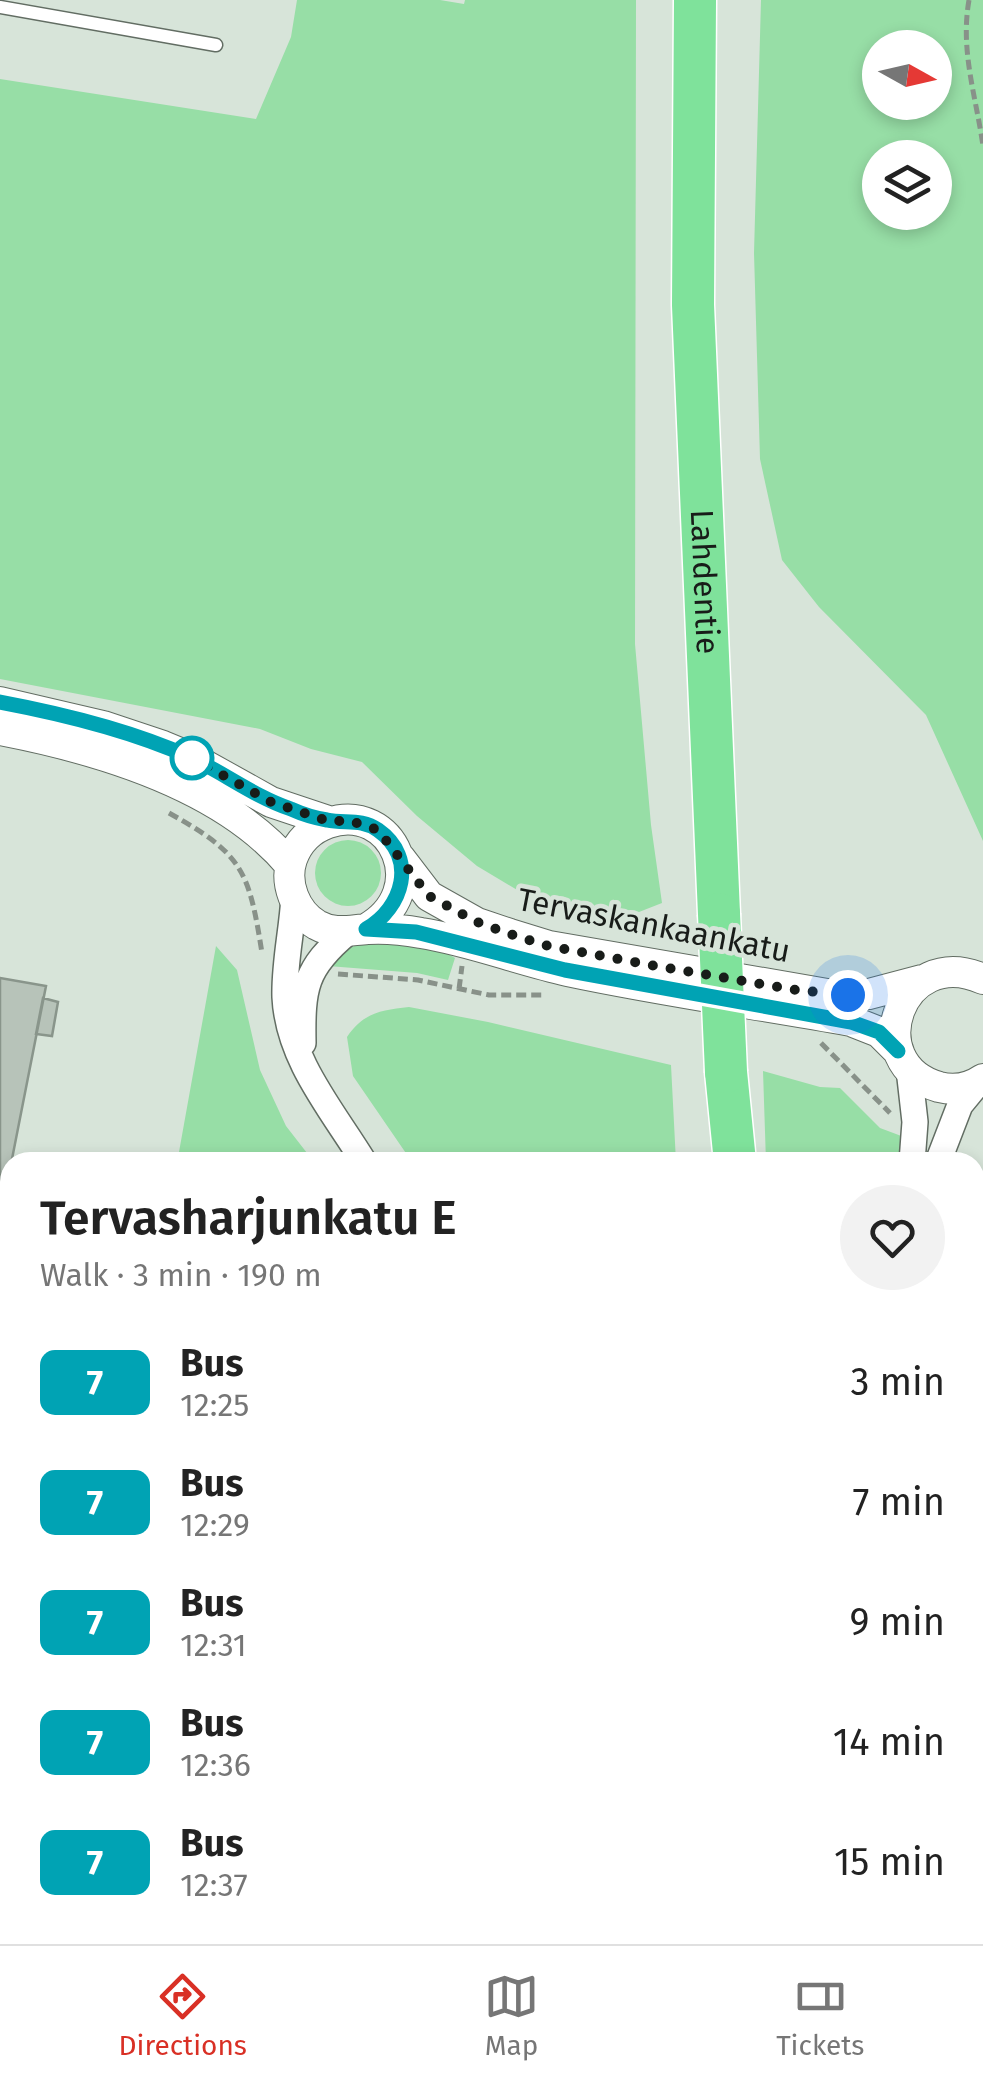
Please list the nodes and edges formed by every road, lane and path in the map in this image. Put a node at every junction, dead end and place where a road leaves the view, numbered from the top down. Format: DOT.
graph roads {
  1 [pos="696,0"];
  2 [pos="969,0"];
  3 [pos="0,7"];
  4 [pos="216,45"];
  5 [pos="983,146"];
  6 [pos="0,702"];
  7 [pos="0,730"];
  8 [pos="164,810"];
  9 [pos="331,822"];
  10 [pos="398,856"];
  11 [pos="290,865"];
  12 [pos="294,897"];
  13 [pos="357,931"];
  14 [pos="262,954"];
  15 [pos="462,966"];
  16 [pos="330,973"];
  17 [pos="922,980"];
  18 [pos="983,980"];
  19 [pos="459,989"];
  20 [pos="561,994"];
  21 [pos="808,1037"];
  22 [pos="903,1060"];
  23 [pos="310,1077"];
  24 [pos="981,1081"];
  25 [pos="894,1115"];
  26 [pos="358,1152"];
  27 [pos="734,1152"];
  28 [pos="913,1152"];
  29 [pos="942,1152"];
  1 -- 27 [label="highway, Lahdentie, bridge"];
  2 -- 5 [label="path"];
  3 -- 4 [label="lane"];
  6 -- 9 [label="street"];
  7 -- 11 [label="street"];
  8 -- 14 [label="path"];
  9 -- 10 [label="street"];
  9 -- 11 [label="street"];
  10 -- 13 [label="street"];
  10 -- 17 [label="street, Tervaskankaankatu"];
  11 -- 12 [label="street"];
  12 -- 13 [label="street"];
  12 -- 23 [label="street"];
  13 -- 22 [label="street, Tervaskankaankatu"];
  13 -- 23 [label="street"];
  15 -- 19 [label="path"];
  16 -- 19 [label="path"];
  17 -- 18 [label="street, Tervaskankaankatu"];
  17 -- 22 [label="street"];
  19 -- 20 [label="path"];
  21 -- 25 [label="path"];
  22 -- 24 [label="street, Tervaskankaankatu"];
  22 -- 28 [label="street"];
  23 -- 26 [label="street"];
  24 -- 29 [label="street"];
}
